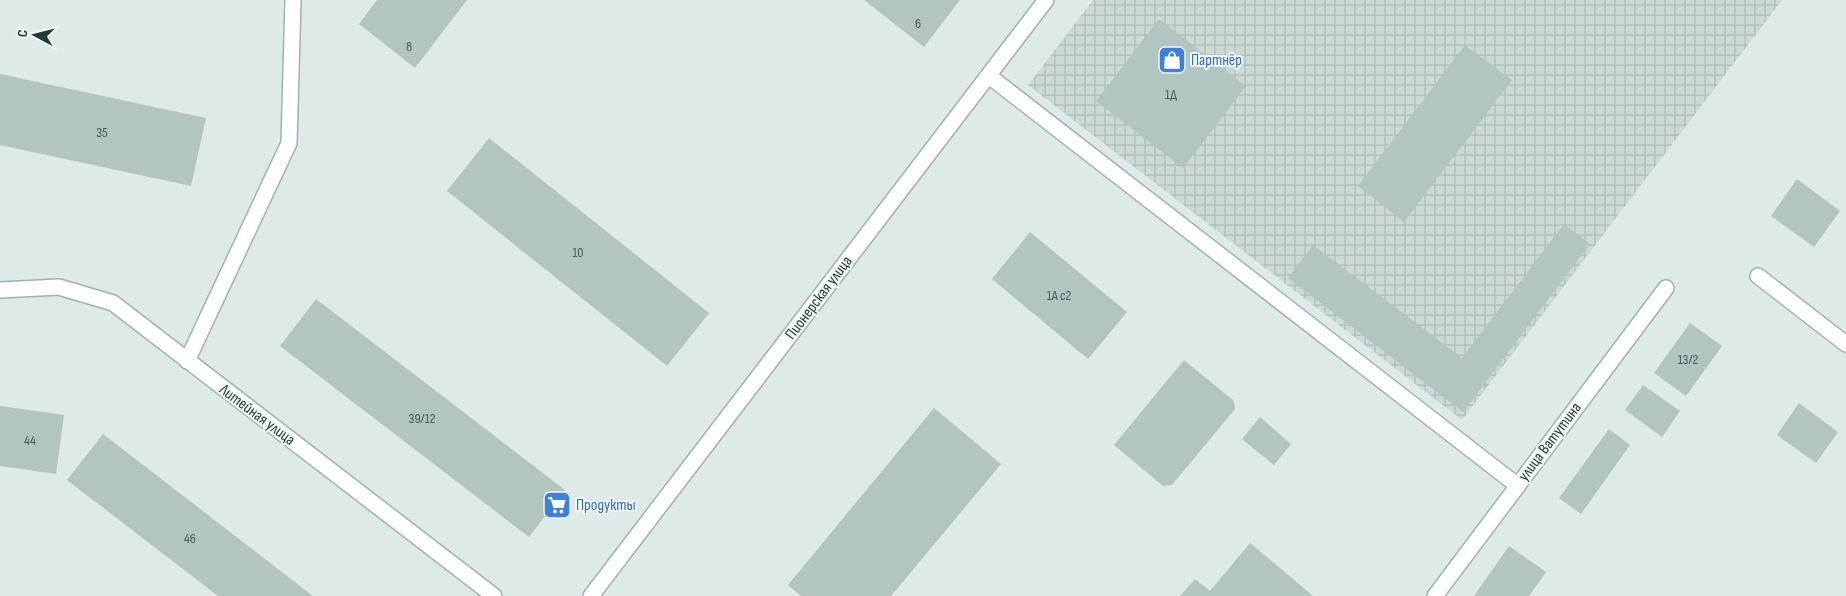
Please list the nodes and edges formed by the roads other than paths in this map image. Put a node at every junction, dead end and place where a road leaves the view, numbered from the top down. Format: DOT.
graph roads {
  1 [pos="293,0"];
  2 [pos="1046,0"];
  3 [pos="989,76"];
  4 [pos="1758,276"];
  5 [pos="1666,288"];
  6 [pos="0,290"];
  7 [pos="1846,344"];
  8 [pos="187,361"];
  9 [pos="1518,486"];
  10 [pos="494,596"];
  11 [pos="591,596"];
  12 [pos="1435,596"];
  1 -- 8 [label="street"];
  2 -- 3 [label="street, Пионерская улица"];
  3 -- 9 [label="street"];
  3 -- 11 [label="street, Пионерская улица"];
  4 -- 7 [label="street"];
  5 -- 9 [label="street, улица Ватутина"];
  6 -- 8 [label="street, Литейная улица"];
  8 -- 10 [label="street, Литейная улица"];
  9 -- 12 [label="street, улица Ватутина"];
}
